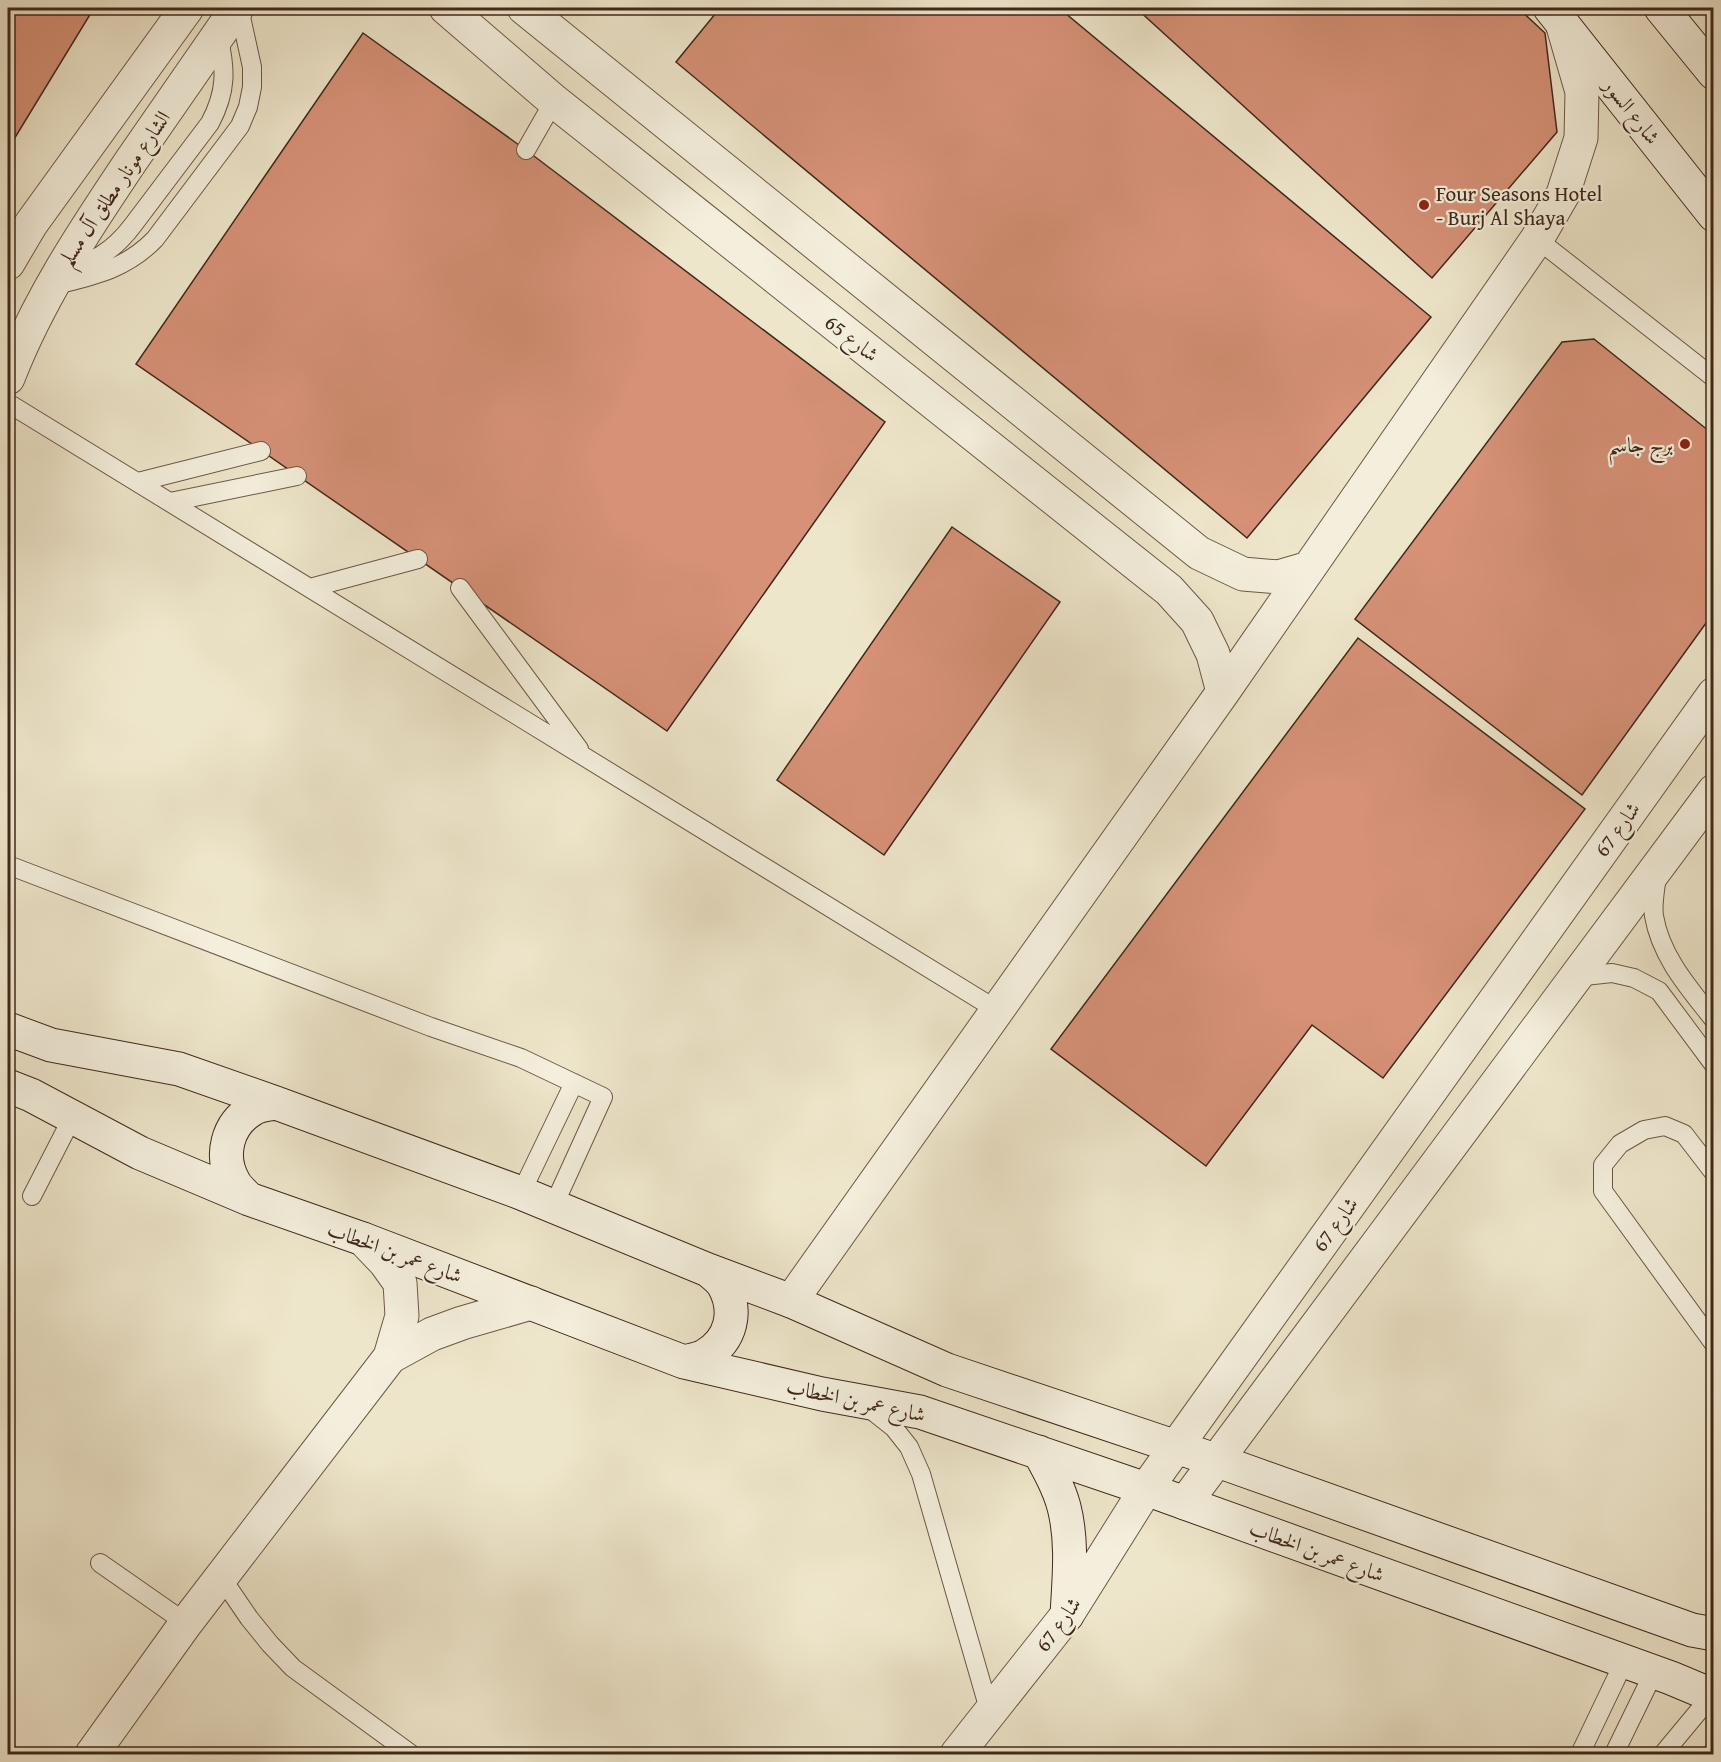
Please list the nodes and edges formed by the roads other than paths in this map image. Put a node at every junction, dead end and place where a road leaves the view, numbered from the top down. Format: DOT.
graph roads {
  1 [pos="187,8"];
  2 [pos="238,8"];
  3 [pos="446,8"];
  4 [pos="524,8"];
  5 [pos="1661,8"];
  6 [pos="1556,14"];
  7 [pos="218,35"];
  8 [pos="1713,73"];
  9 [pos="554,101"];
  10 [pos="526,150"];
  11 [pos="1713,215"];
  12 [pos="1537,239"];
  13 [pos="8,262"];
  14 [pos="55,279"];
  15 [pos="8,378"];
  16 [pos="1713,378"];
  17 [pos="8,403"];
  18 [pos="261,451"];
  19 [pos="297,476"];
  20 [pos="138,482"];
  21 [pos="170,502"];
  22 [pos="418,559"];
  23 [pos="1309,568"];
  24 [pos="310,588"];
  25 [pos="460,588"];
  26 [pos="1222,692"];
  27 [pos="1713,694"];
  28 [pos="585,758"];
  29 [pos="1713,791"];
  30 [pos="8,865"];
  31 [pos="1657,867"];
  32 [pos="1575,977"];
  33 [pos="997,1010"];
  34 [pos="1713,1020"];
  35 [pos="8,1029"];
  36 [pos="1713,1065"];
  37 [pos="574,1083"];
  38 [pos="8,1086"];
  39 [pos="276,1103"];
  40 [pos="72,1118"];
  41 [pos="1713,1173"];
  42 [pos="521,1193"];
  43 [pos="32,1196"];
  44 [pos="249,1199"];
  45 [pos="553,1207"];
  46 [pos="363,1239"];
  47 [pos="708,1270"];
  48 [pos="790,1301"];
  49 [pos="531,1303"];
  50 [pos="1713,1344"];
  51 [pos="390,1357"];
  52 [pos="684,1362"];
  53 [pos="859,1401"];
  54 [pos="1176,1447"];
  55 [pos="1039,1452"];
  56 [pos="1218,1461"];
  57 [pos="1146,1489"];
  58 [pos="1185,1503"];
  59 [pos="100,1563"];
  60 [pos="221,1577"];
  61 [pos="1067,1615"];
  62 [pos="186,1623"];
  63 [pos="1713,1634"];
  64 [pos="1624,1662"];
  65 [pos="1654,1672"];
  66 [pos="1713,1696"];
  67 [pos="990,1713"];
  68 [pos="92,1755"];
  69 [pos="411,1755"];
  70 [pos="957,1755"];
  71 [pos="1580,1755"];
  72 [pos="1614,1755"];
  73 [pos="1663,1755"];
  1 -- 13 [label="street, الشارع مونار مطلق آل مسلم"];
  2 -- 7 [label="street, الشارع مونار مطلق آل مسلم"];
  2 -- 14 [label="lane"];
  3 -- 9 [label="street, شارع 65"];
  4 -- 23 [label="street"];
  5 -- 8 [label="street"];
  6 -- 11 [label="street, شارع السور"];
  6 -- 12 [label="street"];
  7 -- 14 [label="street, الشارع مونار مطلق آل مسلم"];
  7 -- 14 [label="lane"];
  9 -- 10 [label="lane"];
  9 -- 26 [label="street, شارع 65"];
  12 -- 16 [label="lane"];
  12 -- 23 [label="street"];
  14 -- 15 [label="street, الشارع مونار مطلق آل مسلم"];
  17 -- 20 [label="lane"];
  18 -- 20 [label="lane"];
  19 -- 21 [label="lane"];
  20 -- 21 [label="lane"];
  21 -- 24 [label="lane"];
  22 -- 24 [label="lane"];
  23 -- 26 [label="street"];
  24 -- 28 [label="lane"];
  25 -- 28 [label="lane"];
  26 -- 33 [label="street"];
  27 -- 54 [label="street, شارع 67"];
  28 -- 33 [label="lane"];
  29 -- 31 [label="street"];
  30 -- 37 [label="lane"];
  31 -- 32 [label="street"];
  31 -- 34 [label="lane"];
  32 -- 36 [label="lane"];
  32 -- 56 [label="street"];
  33 -- 48 [label="street"];
  35 -- 39 [label="street"];
  37 -- 42 [label="lane"];
  37 -- 45 [label="lane"];
  38 -- 40 [label="street, شارع عمر بن الخطاب"];
  39 -- 42 [label="street"];
  39 -- 44 [label="street"];
  40 -- 43 [label="lane"];
  40 -- 44 [label="street, شارع عمر بن الخطاب"];
  41 -- 50 [label="lane"];
  42 -- 45 [label="street"];
  44 -- 46 [label="street, شارع عمر بن الخطاب"];
  45 -- 47 [label="street"];
  46 -- 49 [label="street, شارع عمر بن الخطاب"];
  46 -- 51 [label="street"];
  47 -- 48 [label="street"];
  47 -- 52 [label="street"];
  48 -- 54 [label="street"];
  49 -- 51 [label="street"];
  49 -- 52 [label="street, شارع عمر بن الخطاب"];
  51 -- 60 [label="street"];
  52 -- 53 [label="street, شارع عمر بن الخطاب"];
  53 -- 55 [label="street, شارع عمر بن الخطاب"];
  53 -- 67 [label="lane"];
  54 -- 56 [label="street"];
  54 -- 57 [label="street, شارع 67"];
  55 -- 57 [label="street, شارع عمر بن الخطاب"];
  55 -- 61 [label="street"];
  56 -- 58 [label="street"];
  56 -- 63 [label="street"];
  57 -- 58 [label="street, شارع عمر بن الخطاب"];
  57 -- 61 [label="street, شارع 67"];
  58 -- 64 [label="street, شارع عمر بن الخطاب"];
  59 -- 62 [label="lane"];
  60 -- 62 [label="street"];
  60 -- 69 [label="lane"];
  61 -- 67 [label="street, شارع 67"];
  62 -- 68 [label="street"];
  64 -- 65 [label="street, شارع عمر بن الخطاب"];
  64 -- 71 [label="lane"];
  65 -- 66 [label="street, شارع عمر بن الخطاب"];
  65 -- 72 [label="lane"];
  66 -- 73 [label="lane"];
  67 -- 70 [label="street, شارع 67"];
}
